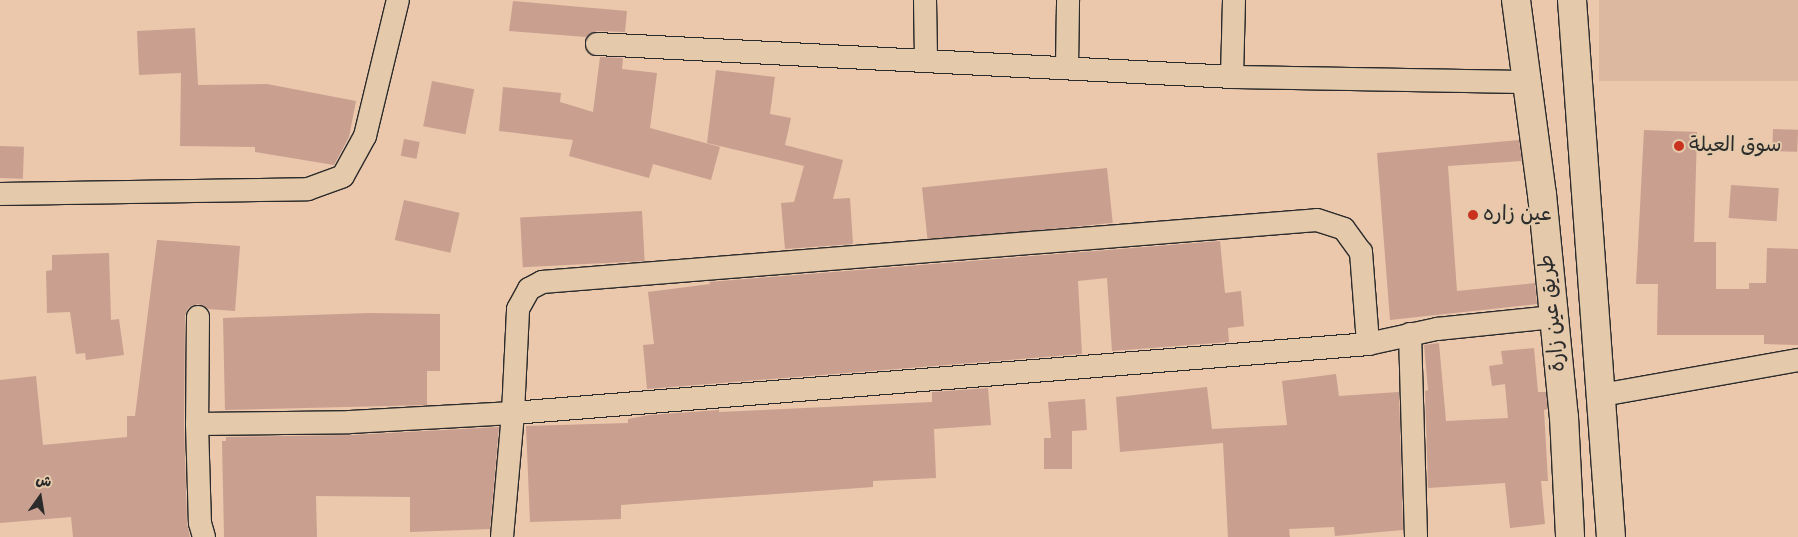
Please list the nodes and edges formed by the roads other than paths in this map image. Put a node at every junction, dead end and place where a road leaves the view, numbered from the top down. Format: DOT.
graph roads {
  1 [pos="398,0"];
  2 [pos="926,0"];
  3 [pos="1068,0"];
  4 [pos="1234,0"];
  5 [pos="1516,0"];
  6 [pos="1572,0"];
  7 [pos="597,44"];
  8 [pos="926,60"];
  9 [pos="1067,67"];
  10 [pos="1232,77"];
  11 [pos="1526,82"];
  12 [pos="0,194"];
  13 [pos="198,317"];
  14 [pos="1554,317"];
  15 [pos="1410,334"];
  16 [pos="1368,344"];
  17 [pos="1798,360"];
  18 [pos="1602,396"];
  19 [pos="513,413"];
  20 [pos="197,424"];
  21 [pos="204,537"];
  22 [pos="502,537"];
  23 [pos="1416,537"];
  24 [pos="1570,537"];
  25 [pos="1611,537"];
  1 -- 12 [label="street"];
  2 -- 8 [label="street"];
  3 -- 9 [label="street"];
  4 -- 10 [label="street"];
  5 -- 11 [label="main road, طريق عين زارة"];
  6 -- 18 [label="main road, طريق عين زارة"];
  7 -- 8 [label="street"];
  8 -- 9 [label="street"];
  9 -- 10 [label="street"];
  10 -- 11 [label="street"];
  11 -- 14 [label="main road, طريق عين زارة"];
  13 -- 20 [label="street"];
  14 -- 15 [label="street"];
  14 -- 24 [label="main road, طريق عين زارة"];
  15 -- 16 [label="street"];
  15 -- 23 [label="street"];
  16 -- 19 [label="street"];
  16 -- 19 [label="street"];
  17 -- 18 [label="street"];
  18 -- 25 [label="main road, طريق عين زارة"];
  19 -- 20 [label="street"];
  19 -- 22 [label="street"];
  20 -- 21 [label="street"];
}
